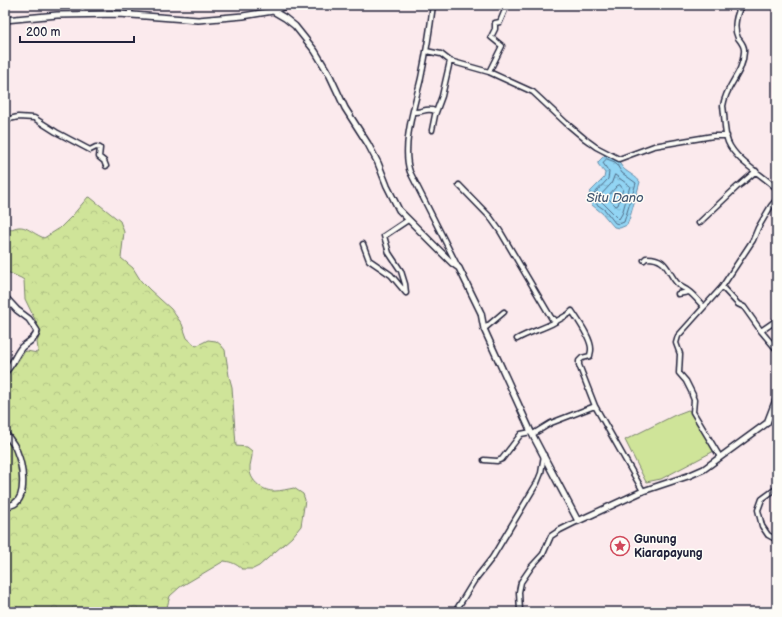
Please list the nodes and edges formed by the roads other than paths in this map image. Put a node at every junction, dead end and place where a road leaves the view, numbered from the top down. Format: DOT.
graph roads {
  1 [pos="130,5"];
  2 [pos="290,5"];
  3 [pos="433,5"];
  4 [pos="507,5"];
  5 [pos="742,5"];
  6 [pos="273,11"];
  7 [pos="130,14"];
  8 [pos="5,20"];
  9 [pos="426,51"];
  10 [pos="450,61"];
  11 [pos="489,72"];
  12 [pos="436,111"];
  13 [pos="413,112"];
  14 [pos="5,120"];
  15 [pos="432,130"];
  16 [pos="726,136"];
  17 [pos="106,166"];
  18 [pos="756,171"];
  19 [pos="459,185"];
  20 [pos="777,189"];
  21 [pos="777,199"];
  22 [pos="777,206"];
  23 [pos="408,220"];
  24 [pos="699,222"];
  25 [pos="363,244"];
  26 [pos="644,260"];
  27 [pos="459,268"];
  28 [pos="722,287"];
  29 [pos="689,292"];
  30 [pos="678,294"];
  31 [pos="5,297"];
  32 [pos="704,307"];
  33 [pos="504,312"];
  34 [pos="777,320"];
  35 [pos="555,322"];
  36 [pos="484,329"];
  37 [pos="761,331"];
  38 [pos="518,339"];
  39 [pos="777,350"];
  40 [pos="5,372"];
  41 [pos="777,397"];
  42 [pos="595,406"];
  43 [pos="532,433"];
  44 [pos="5,434"];
  45 [pos="544,454"];
  46 [pos="720,457"];
  47 [pos="484,460"];
  48 [pos="777,488"];
  49 [pos="643,491"];
  50 [pos="5,506"];
  51 [pos="578,521"];
  52 [pos="777,540"];
  53 [pos="456,612"];
  54 [pos="520,612"];
  1 -- 7 [label="street"];
  2 -- 6 [label="street"];
  3 -- 9 [label="street"];
  4 -- 11 [label="street"];
  5 -- 16 [label="street"];
  6 -- 7 [label="street"];
  6 -- 23 [label="street"];
  7 -- 8 [label="street"];
  9 -- 10 [label="street"];
  9 -- 13 [label="street"];
  10 -- 11 [label="street"];
  10 -- 12 [label="street"];
  11 -- 16 [label="street"];
  12 -- 13 [label="street"];
  12 -- 15 [label="street"];
  13 -- 27 [label="street"];
  14 -- 17 [label="street"];
  16 -- 18 [label="street"];
  18 -- 20 [label="street"];
  18 -- 24 [label="street"];
  19 -- 35 [label="street"];
  21 -- 22 [label="street"];
  21 -- 28 [label="street"];
  23 -- 25 [label="street"];
  23 -- 27 [label="street"];
  26 -- 29 [label="street"];
  27 -- 36 [label="street"];
  28 -- 32 [label="street"];
  28 -- 37 [label="street"];
  29 -- 30 [label="street"];
  29 -- 32 [label="street"];
  31 -- 40 [label="street"];
  32 -- 46 [label="street"];
  33 -- 36 [label="street"];
  34 -- 37 [label="street"];
  35 -- 38 [label="street"];
  35 -- 42 [label="street"];
  36 -- 43 [label="street"];
  37 -- 39 [label="street"];
  41 -- 46 [label="street"];
  42 -- 43 [label="street"];
  42 -- 49 [label="street"];
  43 -- 45 [label="street"];
  43 -- 47 [label="street"];
  44 -- 50 [label="street"];
  45 -- 51 [label="street"];
  45 -- 53 [label="street"];
  46 -- 49 [label="street"];
  48 -- 52 [label="street"];
  49 -- 51 [label="street"];
  51 -- 54 [label="street"];
}
